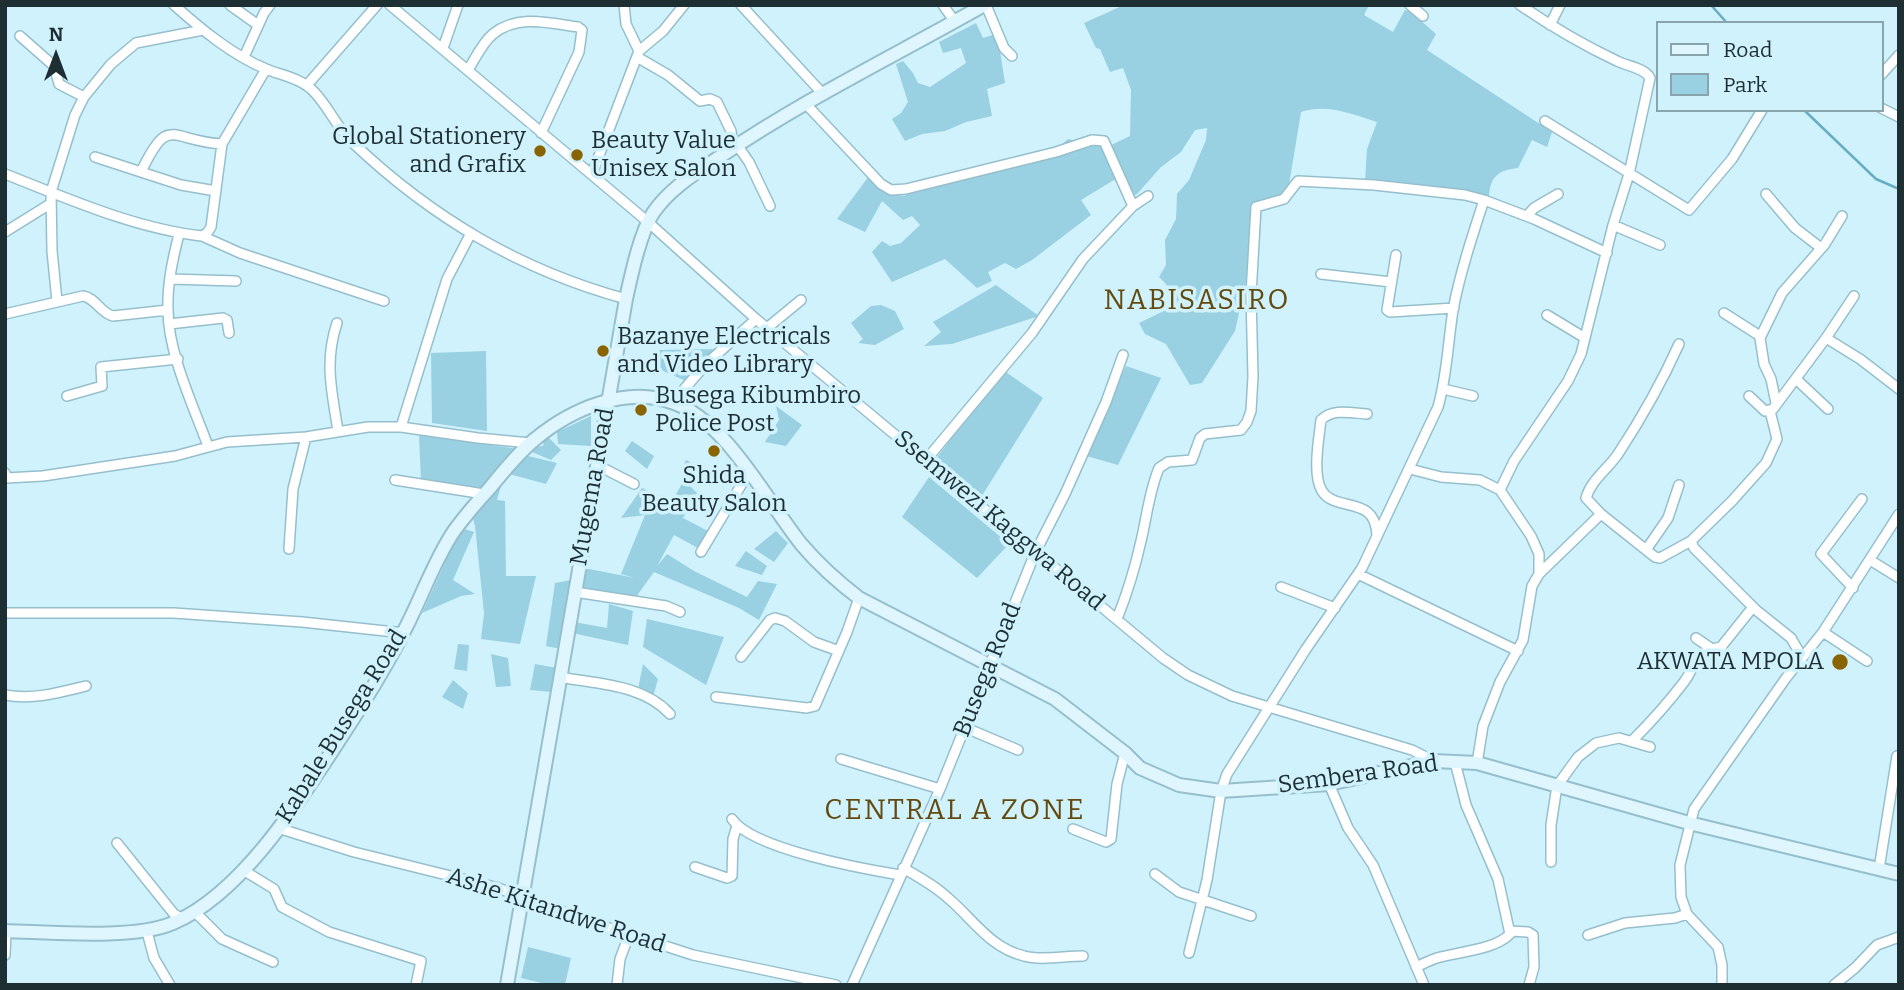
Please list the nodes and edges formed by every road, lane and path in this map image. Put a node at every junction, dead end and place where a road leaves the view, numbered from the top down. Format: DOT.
graph roads {
  1 [pos="174,5"];
  2 [pos="230,5"];
  3 [pos="270,5"];
  4 [pos="377,5"];
  5 [pos="390,5"];
  6 [pos="458,5"];
  7 [pos="624,5"];
  8 [pos="684,5"];
  9 [pos="741,5"];
  10 [pos="943,5"];
  11 [pos="985,5"];
  12 [pos="1410,5"];
  13 [pos="1520,5"];
  14 [pos="1560,5"];
  15 [pos="1423,16"];
  16 [pos="955,22"];
  17 [pos="258,24"];
  18 [pos="1550,25"];
  19 [pos="203,30"];
  20 [pos="20,36"];
  21 [pos="443,48"];
  22 [pos="638,54"];
  23 [pos="1899,55"];
  24 [pos="1012,56"];
  25 [pos="243,57"];
  26 [pos="266,69"];
  27 [pos="468,70"];
  28 [pos="1883,73"];
  29 [pos="307,85"];
  30 [pos="822,93"];
  31 [pos="84,97"];
  32 [pos="805,103"];
  33 [pos="1883,109"];
  34 [pos="1761,112"];
  35 [pos="1899,117"];
  36 [pos="1545,121"];
  37 [pos="541,133"];
  38 [pos="222,144"];
  39 [pos="735,146"];
  40 [pos="95,157"];
  41 [pos="141,172"];
  42 [pos="5,174"];
  43 [pos="592,174"];
  44 [pos="1629,174"];
  45 [pos="216,191"];
  46 [pos="51,192"];
  47 [pos="1559,194"];
  48 [pos="1766,194"];
  49 [pos="1148,196"];
  50 [pos="1484,200"];
  51 [pos="50,204"];
  52 [pos="770,206"];
  53 [pos="1133,206"];
  54 [pos="1527,216"];
  55 [pos="1842,216"];
  56 [pos="648,222"];
  57 [pos="1613,225"];
  58 [pos="5,232"];
  59 [pos="179,234"];
  60 [pos="470,235"];
  61 [pos="202,236"];
  62 [pos="1660,245"];
  63 [pos="1821,248"];
  64 [pos="1607,253"];
  65 [pos="1396,255"];
  66 [pos="1321,274"];
  67 [pos="171,279"];
  68 [pos="236,281"];
  69 [pos="1391,282"];
  70 [pos="1854,296"];
  71 [pos="626,299"];
  72 [pos="801,300"];
  73 [pos="57,301"];
  74 [pos="384,302"];
  75 [pos="1454,308"];
  76 [pos="168,310"];
  77 [pos="1724,313"];
  78 [pos="5,314"];
  79 [pos="1547,315"];
  80 [pos="756,319"];
  81 [pos="337,323"];
  82 [pos="169,324"];
  83 [pos="767,328"];
  84 [pos="229,333"];
  85 [pos="1760,336"];
  86 [pos="1585,338"];
  87 [pos="1826,338"];
  88 [pos="1679,344"];
  89 [pos="1123,355"];
  90 [pos="177,359"];
  91 [pos="1796,379"];
  92 [pos="1443,389"];
  93 [pos="1899,389"];
  94 [pos="67,396"];
  95 [pos="1473,396"];
  96 [pos="1749,396"];
  97 [pos="608,400"];
  98 [pos="673,402"];
  99 [pos="1773,407"];
  100 [pos="1828,409"];
  101 [pos="1367,414"];
  102 [pos="401,427"];
  103 [pos="338,431"];
  104 [pos="306,437"];
  105 [pos="530,443"];
  106 [pos="208,446"];
  107 [pos="926,460"];
  108 [pos="597,465"];
  109 [pos="1410,469"];
  110 [pos="749,472"];
  111 [pos="6,476"];
  112 [pos="395,480"];
  113 [pos="634,484"];
  114 [pos="1679,485"];
  115 [pos="1500,490"];
  116 [pos="484,494"];
  117 [pos="1862,499"];
  118 [pos="1601,514"];
  119 [pos="1899,514"];
  120 [pos="1377,537"];
  121 [pos="1691,541"];
  122 [pos="289,549"];
  123 [pos="1646,550"];
  124 [pos="701,552"];
  125 [pos="1035,552"];
  126 [pos="1870,560"];
  127 [pos="1358,574"];
  128 [pos="1539,574"];
  129 [pos="1899,578"];
  130 [pos="1281,587"];
  131 [pos="1853,588"];
  132 [pos="575,592"];
  133 [pos="859,598"];
  134 [pos="1753,607"];
  135 [pos="1335,608"];
  136 [pos="680,612"];
  137 [pos="5,613"];
  138 [pos="1117,619"];
  139 [pos="1823,632"];
  140 [pos="404,633"];
  141 [pos="1696,638"];
  142 [pos="1711,648"];
  143 [pos="839,651"];
  144 [pos="1518,651"];
  145 [pos="741,657"];
  146 [pos="1802,657"];
  147 [pos="1867,661"];
  148 [pos="990,665"];
  149 [pos="560,677"];
  150 [pos="86,686"];
  151 [pos="5,695"];
  152 [pos="716,697"];
  153 [pos="1269,706"];
  154 [pos="670,714"];
  155 [pos="966,728"];
  156 [pos="1632,741"];
  157 [pos="1650,747"];
  158 [pos="1018,750"];
  159 [pos="1125,753"];
  160 [pos="1897,756"];
  161 [pos="841,759"];
  162 [pos="1434,761"];
  163 [pos="1455,762"];
  164 [pos="1478,763"];
  165 [pos="1329,785"];
  166 [pos="1557,786"];
  167 [pos="940,789"];
  168 [pos="1221,791"];
  169 [pos="1689,823"];
  170 [pos="278,828"];
  171 [pos="1073,829"];
  172 [pos="117,843"];
  173 [pos="1551,862"];
  174 [pos="695,867"];
  175 [pos="1879,869"];
  176 [pos="243,870"];
  177 [pos="902,872"];
  178 [pos="1155,874"];
  179 [pos="1899,874"];
  180 [pos="521,896"];
  181 [pos="1203,900"];
  182 [pos="1687,914"];
  183 [pos="188,915"];
  184 [pos="1251,916"];
  185 [pos="6,931"];
  186 [pos="1510,931"];
  187 [pos="147,932"];
  188 [pos="629,935"];
  189 [pos="1588,935"];
  190 [pos="1899,937"];
  191 [pos="1189,953"];
  192 [pos="5,955"];
  193 [pos="1083,956"];
  194 [pos="273,962"];
  195 [pos="1416,967"];
  196 [pos="170,985"];
  197 [pos="416,985"];
  198 [pos="507,985"];
  199 [pos="617,985"];
  200 [pos="835,985"];
  201 [pos="852,985"];
  202 [pos="1424,985"];
  203 [pos="1530,985"];
  204 [pos="1722,985"];
  205 [pos="1834,985"];
  1 -- 19 [label="street"];
  2 -- 17 [label="street"];
  3 -- 17 [label="street"];
  4 -- 29 [label="street"];
  5 -- 21 [label="street, Ssemwezi Kaggwa Road"];
  6 -- 21 [label="street"];
  7 -- 22 [label="street"];
  8 -- 22 [label="street"];
  9 -- 30 [label="street"];
  10 -- 16 [label="street"];
  11 -- 16 [label="street, Mugema Road"];
  11 -- 24 [label="street"];
  12 -- 15 [label="street"];
  13 -- 18 [label="street"];
  14 -- 18 [label="street"];
  16 -- 30 [label="street, Mugema Road"];
  17 -- 25 [label="street"];
  18 -- 44 [label="street"];
  19 -- 25 [label="street"];
  19 -- 31 [label="street"];
  20 -- 31 [label="street"];
  21 -- 27 [label="street, Ssemwezi Kaggwa Road"];
  22 -- 39 [label="street"];
  22 -- 43 [label="street"];
  23 -- 28 [label="street"];
  25 -- 26 [label="street"];
  26 -- 29 [label="street"];
  26 -- 38 [label="street"];
  27 -- 37 [label="street, Ssemwezi Kaggwa Road"];
  27 -- 37 [label="street"];
  29 -- 60 [label="street"];
  30 -- 32 [label="street, Mugema Road"];
  31 -- 46 [label="street"];
  32 -- 39 [label="street, Mugema Road"];
  32 -- 53 [label="street"];
  33 -- 35 [label="street"];
  34 -- 44 [label="street"];
  36 -- 44 [label="street"];
  37 -- 43 [label="street, Ssemwezi Kaggwa Road"];
  38 -- 41 [label="street"];
  38 -- 45 [label="street"];
  39 -- 52 [label="street"];
  39 -- 56 [label="street, Mugema Road"];
  40 -- 41 [label="street"];
  41 -- 45 [label="street"];
  42 -- 46 [label="street"];
  43 -- 56 [label="street, Ssemwezi Kaggwa Road"];
  44 -- 57 [label="street"];
  45 -- 61 [label="street"];
  46 -- 51 [label="street"];
  46 -- 59 [label="street"];
  47 -- 54 [label="street"];
  48 -- 63 [label="street"];
  49 -- 53 [label="street"];
  50 -- 54 [label="street"];
  50 -- 75 [label="street"];
  50 -- 138 [label="street"];
  51 -- 58 [label="street"];
  51 -- 73 [label="street"];
  53 -- 107 [label="street"];
  54 -- 64 [label="street"];
  55 -- 63 [label="street"];
  56 -- 71 [label="street, Mugema Road"];
  56 -- 80 [label="street, Ssemwezi Kaggwa Road"];
  57 -- 62 [label="street"];
  57 -- 64 [label="street"];
  59 -- 61 [label="street"];
  59 -- 67 [label="street"];
  60 -- 71 [label="street"];
  60 -- 102 [label="street"];
  61 -- 74 [label="street"];
  63 -- 85 [label="street"];
  64 -- 86 [label="street"];
  65 -- 69 [label="street"];
  66 -- 69 [label="street"];
  67 -- 68 [label="street"];
  67 -- 76 [label="street"];
  69 -- 75 [label="street"];
  70 -- 87 [label="street"];
  71 -- 97 [label="street, Mugema Road"];
  72 -- 83 [label="street"];
  73 -- 76 [label="street"];
  73 -- 78 [label="street"];
  75 -- 92 [label="street"];
  76 -- 82 [label="street"];
  77 -- 85 [label="street"];
  79 -- 86 [label="street"];
  80 -- 83 [label="street, Ssemwezi Kaggwa Road"];
  80 -- 98 [label="street"];
  81 -- 103 [label="street"];
  82 -- 84 [label="street"];
  82 -- 90 [label="street"];
  83 -- 107 [label="street, Ssemwezi Kaggwa Road"];
  85 -- 99 [label="street"];
  86 -- 115 [label="street"];
  87 -- 91 [label="street"];
  87 -- 93 [label="street"];
  88 -- 118 [label="street"];
  89 -- 125 [label="street, Busega Road"];
  90 -- 94 [label="street"];
  90 -- 106 [label="street"];
  91 -- 99 [label="street"];
  91 -- 100 [label="street"];
  92 -- 95 [label="street"];
  92 -- 109 [label="street"];
  96 -- 99 [label="street"];
  97 -- 98 [label="street, Sembera Road"];
  97 -- 105 [label="street, Kabale Busega Road"];
  97 -- 108 [label="street, Mugema Road"];
  98 -- 110 [label="street, Sembera Road"];
  99 -- 121 [label="street"];
  101 -- 120 [label="street"];
  102 -- 103 [label="street"];
  102 -- 105 [label="street"];
  103 -- 104 [label="street"];
  104 -- 106 [label="street"];
  104 -- 122 [label="street"];
  105 -- 116 [label="street, Kabale Busega Road"];
  106 -- 111 [label="street"];
  107 -- 125 [label="street, Ssemwezi Kaggwa Road"];
  108 -- 113 [label="street"];
  108 -- 132 [label="street, Mugema Road"];
  109 -- 115 [label="street"];
  109 -- 120 [label="street"];
  110 -- 124 [label="street"];
  110 -- 133 [label="street, Sembera Road"];
  112 -- 116 [label="street"];
  114 -- 123 [label="street"];
  115 -- 128 [label="street"];
  116 -- 140 [label="street, Kabale Busega Road"];
  117 -- 131 [label="street"];
  118 -- 123 [label="street"];
  118 -- 128 [label="street"];
  119 -- 126 [label="street"];
  120 -- 127 [label="street"];
  121 -- 123 [label="street"];
  121 -- 134 [label="street"];
  125 -- 138 [label="street, Ssemwezi Kaggwa Road"];
  125 -- 148 [label="street, Busega Road"];
  126 -- 129 [label="street"];
  126 -- 131 [label="street"];
  127 -- 135 [label="street"];
  127 -- 144 [label="street"];
  128 -- 144 [label="street"];
  130 -- 135 [label="street"];
  131 -- 139 [label="street"];
  132 -- 136 [label="street"];
  132 -- 149 [label="street, Mugema Road"];
  133 -- 143 [label="street"];
  133 -- 148 [label="street, Sembera Road"];
  134 -- 142 [label="street"];
  134 -- 146 [label="street"];
  135 -- 153 [label="street"];
  137 -- 140 [label="street"];
  138 -- 153 [label="street, Ssemwezi Kaggwa Road"];
  139 -- 146 [label="street"];
  139 -- 147 [label="street"];
  140 -- 170 [label="street, Kabale Busega Road"];
  141 -- 142 [label="street"];
  142 -- 156 [label="street"];
  143 -- 145 [label="street"];
  143 -- 152 [label="street"];
  144 -- 164 [label="street"];
  146 -- 169 [label="street"];
  148 -- 155 [label="street, Busega Road"];
  148 -- 159 [label="street, Sembera Road"];
  149 -- 154 [label="street"];
  149 -- 180 [label="street, Mugema Road"];
  150 -- 151 [label="street"];
  153 -- 162 [label="street, Ssemwezi Kaggwa Road"];
  153 -- 168 [label="street"];
  155 -- 158 [label="street"];
  155 -- 167 [label="street, Busega Road"];
  156 -- 157 [label="street"];
  156 -- 166 [label="street"];
  159 -- 168 [label="street, Sembera Road"];
  159 -- 171 [label="street"];
  160 -- 175 [label="street"];
  161 -- 167 [label="street"];
  162 -- 163 [label="street, Sembera Road"];
  162 -- 165 [label="street, Sembera Road"];
  163 -- 164 [label="street, Sembera Road"];
  163 -- 186 [label="street"];
  164 -- 166 [label="street, Sembera Road"];
  165 -- 168 [label="street, Sembera Road"];
  165 -- 195 [label="street"];
  166 -- 169 [label="street, Sembera Road"];
  166 -- 173 [label="street"];
  167 -- 177 [label="street, Busega Road"];
  168 -- 181 [label="street"];
  169 -- 175 [label="street, Sembera Road"];
  169 -- 182 [label="street"];
  170 -- 176 [label="street, Kabale Busega Road"];
  170 -- 180 [label="street, Ashe Kitandwe Road"];
  172 -- 183 [label="street"];
  174 -- 177 [label="street"];
  175 -- 179 [label="street, Sembera Road"];
  176 -- 183 [label="street, Kabale Busega Road"];
  176 -- 197 [label="street"];
  177 -- 193 [label="street"];
  177 -- 201 [label="street, Busega Road"];
  178 -- 181 [label="street"];
  180 -- 188 [label="street, Ashe Kitandwe Road"];
  180 -- 198 [label="street, Mugema Road"];
  181 -- 184 [label="street"];
  181 -- 191 [label="street"];
  182 -- 189 [label="street"];
  182 -- 204 [label="street"];
  183 -- 187 [label="street, Kabale Busega Road"];
  183 -- 194 [label="street"];
  185 -- 187 [label="street, Kabale Busega Road"];
  185 -- 192 [label="street"];
  186 -- 195 [label="street"];
  186 -- 203 [label="street"];
  187 -- 196 [label="street"];
  188 -- 199 [label="street"];
  188 -- 200 [label="street, Ashe Kitandwe Road"];
  190 -- 205 [label="street"];
  195 -- 202 [label="street"];
}
